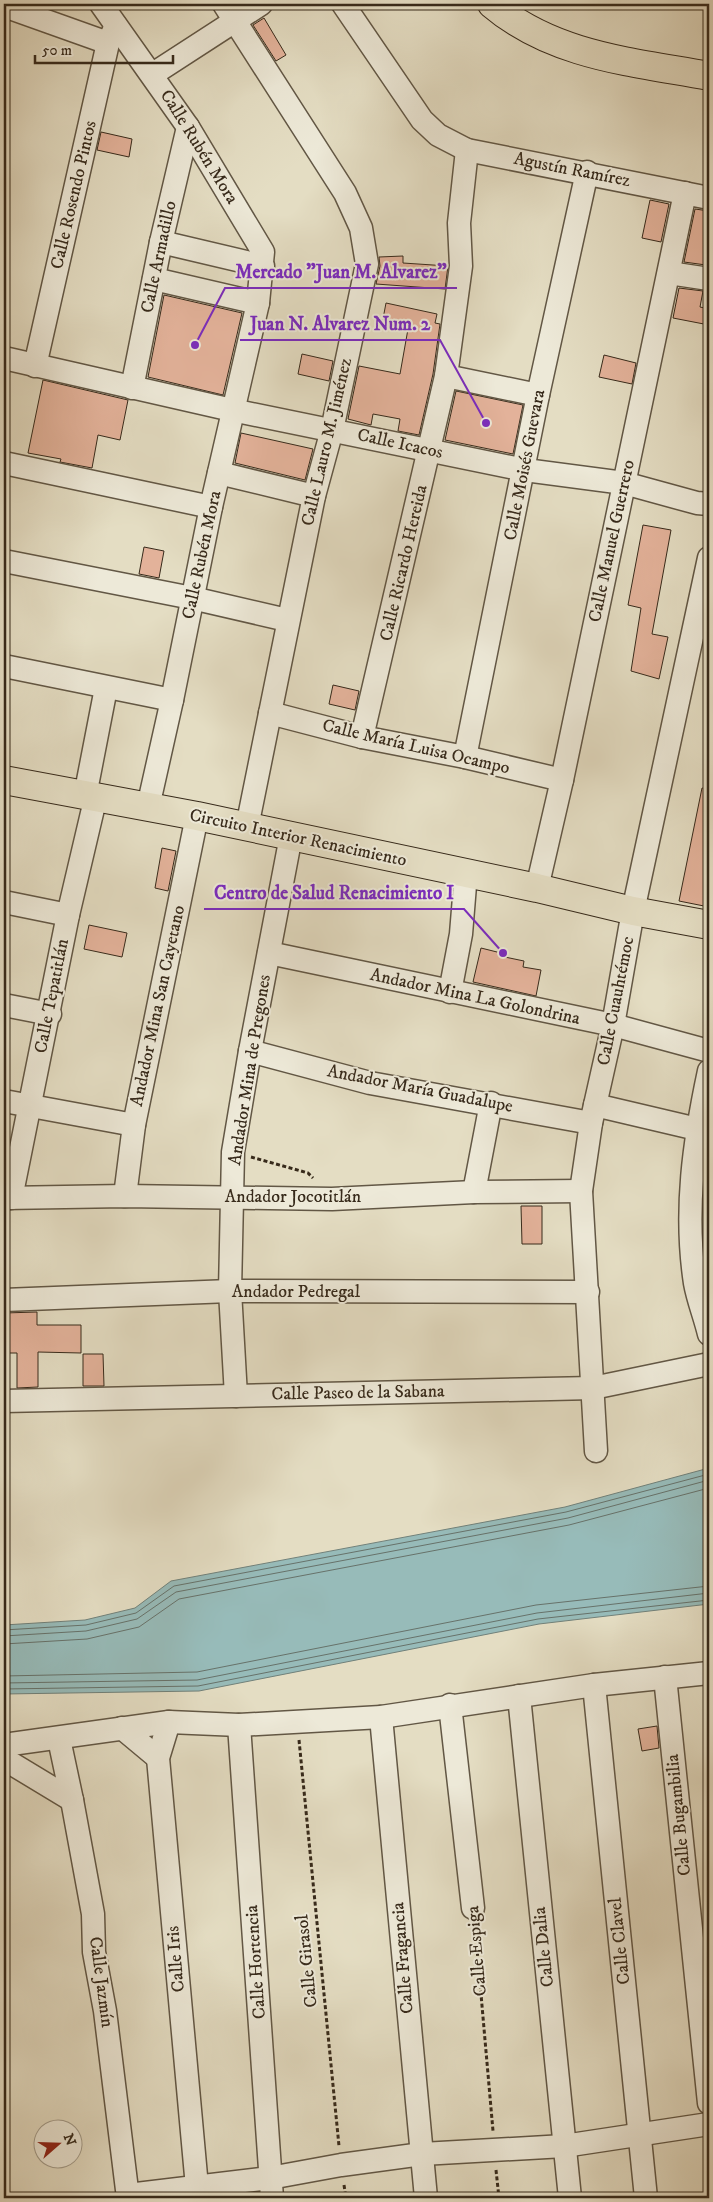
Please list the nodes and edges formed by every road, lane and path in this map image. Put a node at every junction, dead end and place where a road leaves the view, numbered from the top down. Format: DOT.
graph roads {
  1 [pos="102,4"];
  2 [pos="261,4"];
  3 [pos="343,4"];
  4 [pos="492,4"];
  5 [pos="4,6"];
  6 [pos="229,12"];
  7 [pos="112,34"];
  8 [pos="153,74"];
  9 [pos="709,76"];
  10 [pos="188,127"];
  11 [pos="467,150"];
  12 [pos="587,172"];
  13 [pos="685,193"];
  14 [pos="709,198"];
  15 [pos="161,242"];
  16 [pos="263,266"];
  17 [pos="669,273"];
  18 [pos="154,279"];
  19 [pos="709,279"];
  20 [pos="258,303"];
  21 [pos="4,358"];
  22 [pos="35,366"];
  23 [pos="446,376"];
  24 [pos="132,388"];
  25 [pos="538,395"];
  26 [pos="232,410"];
  27 [pos="332,430"];
  28 [pos="430,451"];
  29 [pos="4,463"];
  30 [pos="524,470"];
  31 [pos="219,473"];
  32 [pos="624,483"];
  33 [pos="314,496"];
  34 [pos="709,504"];
  35 [pos="211,507"];
  36 [pos="709,558"];
  37 [pos="4,561"];
  38 [pos="192,598"];
  39 [pos="287,620"];
  40 [pos="702,625"];
  41 [pos="4,666"];
  42 [pos="106,688"];
  43 [pos="172,700"];
  44 [pos="270,713"];
  45 [pos="362,737"];
  46 [pos="465,757"];
  47 [pos="4,780"];
  48 [pos="562,780"];
  49 [pos="90,796"];
  50 [pos="148,806"];
  51 [pos="197,816"];
  52 [pos="247,827"];
  53 [pos="291,836"];
  54 [pos="466,873"];
  55 [pos="537,888"];
  56 [pos="4,902"];
  57 [pos="633,911"];
  58 [pos="68,914"];
  59 [pos="709,926"];
  60 [pos="269,953"];
  61 [pos="450,992"];
  62 [pos="4,1005"];
  63 [pos="50,1014"];
  64 [pos="613,1025"];
  65 [pos="250,1051"];
  66 [pos="709,1051"];
  67 [pos="709,1071"];
  68 [pos="4,1101"];
  69 [pos="491,1103"];
  70 [pos="29,1106"];
  71 [pos="593,1114"];
  72 [pos="134,1125"];
  73 [pos="697,1129"];
  74 [pos="233,1152"];
  75 [pos="581,1191"];
  76 [pos="474,1192"];
  77 [pos="125,1196"];
  78 [pos="232,1197"];
  79 [pos="7,1198"];
  80 [pos="332,1199"];
  81 [pos="230,1291"];
  82 [pos="588,1292"];
  83 [pos="4,1300"];
  84 [pos="709,1334"];
  85 [pos="709,1364"];
  86 [pos="593,1388"];
  87 [pos="236,1396"];
  88 [pos="4,1401"];
  89 [pos="596,1451"];
  90 [pos="709,1673"];
  91 [pos="665,1677"];
  92 [pos="594,1685"];
  93 [pos="519,1696"];
  94 [pos="450,1705"];
  95 [pos="381,1717"];
  96 [pos="168,1722"];
  97 [pos="297,1722"];
  98 [pos="240,1725"];
  99 [pos="122,1728"];
  100 [pos="58,1739"];
  101 [pos="4,1745"];
  102 [pos="158,1758"];
  103 [pos="4,1759"];
  104 [pos="72,1800"];
  105 [pos="473,1908"];
  106 [pos="709,2103"];
  107 [pos="709,2124"];
  108 [pos="639,2135"];
  109 [pos="564,2146"];
  110 [pos="494,2150"];
  111 [pos="422,2154"];
  112 [pos="341,2165"];
  113 [pos="271,2188"];
  114 [pos="198,2192"];
  115 [pos="128,2196"];
  116 [pos="346,2198"];
  117 [pos="426,2198"];
  118 [pos="499,2198"];
  119 [pos="570,2198"];
  120 [pos="646,2198"];
  1 -- 7 [label="street, Calle Rubén Mora"];
  2 -- 6 [label="street"];
  3 -- 11 [label="street, Agustín Ramírez"];
  4 -- 9 [label="main road"];
  5 -- 7 [label="street"];
  6 -- 8 [label="street"];
  6 -- 27 [label="street, Calle Lauro M. Jiménez"];
  7 -- 8 [label="street, Calle Rubén Mora"];
  7 -- 22 [label="street, Calle Rosendo Pintos"];
  8 -- 10 [label="street, Calle Rubén Mora"];
  10 -- 15 [label="street, Calle Armadillo"];
  10 -- 16 [label="street, Calle Rubén Mora"];
  11 -- 12 [label="street, Agustín Ramírez"];
  11 -- 23 [label="street, Calle Ricardo Hereida"];
  12 -- 13 [label="street, Agustín Ramírez"];
  12 -- 25 [label="street, Calle Moisés Guevara"];
  13 -- 14 [label="street, Agustín Ramírez"];
  13 -- 17 [label="street, Calle Manuel Guerrero"];
  15 -- 16 [label="street"];
  15 -- 18 [label="street, Calle Armadillo"];
  16 -- 20 [label="street, Calle Rubén Mora"];
  17 -- 19 [label="street"];
  17 -- 32 [label="street, Calle Manuel Guerrero"];
  18 -- 20 [label="street"];
  18 -- 24 [label="street, Calle Armadillo"];
  20 -- 26 [label="street, Calle Rubén Mora"];
  21 -- 22 [label="street, Calle Icacos"];
  22 -- 24 [label="street, Calle Icacos"];
  23 -- 25 [label="street"];
  23 -- 28 [label="street, Calle Ricardo Hereida"];
  24 -- 26 [label="street, Calle Icacos"];
  25 -- 30 [label="street, Calle Moisés Guevara"];
  26 -- 27 [label="street, Calle Icacos"];
  26 -- 31 [label="street, Calle Rubén Mora"];
  27 -- 28 [label="street, Calle Icacos"];
  27 -- 33 [label="street, Calle Lauro M. Jiménez"];
  28 -- 30 [label="street, Calle Icacos"];
  28 -- 45 [label="street, Calle Ricardo Hereida"];
  29 -- 35 [label="street"];
  30 -- 32 [label="street, Calle Icacos"];
  30 -- 46 [label="street, Calle Moisés Guevara"];
  31 -- 33 [label="street"];
  31 -- 35 [label="street, Calle Rubén Mora"];
  32 -- 34 [label="street, Calle Icacos"];
  32 -- 48 [label="street, Calle Manuel Guerrero"];
  33 -- 39 [label="street, Calle Lauro M. Jiménez"];
  35 -- 38 [label="street, Calle Rubén Mora"];
  36 -- 40 [label="street, Calle Cuauhtémoc"];
  37 -- 38 [label="street"];
  38 -- 39 [label="street"];
  38 -- 43 [label="street, Calle Rubén Mora"];
  39 -- 44 [label="street, Calle Lauro M. Jiménez"];
  40 -- 57 [label="street, Calle Cuauhtémoc"];
  41 -- 42 [label="street"];
  42 -- 43 [label="street"];
  42 -- 49 [label="street, Calle Tepatitlán"];
  43 -- 50 [label="street, Calle Rubén Mora"];
  44 -- 45 [label="street, Calle María Luisa Ocampo"];
  44 -- 52 [label="street, Calle Lauro M. Jiménez"];
  45 -- 46 [label="street, Calle María Luisa Ocampo"];
  46 -- 48 [label="street, Calle María Luisa Ocampo"];
  47 -- 49 [label="main road, Circuito Interior Renacimiento"];
  48 -- 55 [label="street, Calle Manuel Guerrero"];
  49 -- 50 [label="main road, Circuito Interior Renacimiento"];
  49 -- 58 [label="street, Calle Tepatitlán"];
  50 -- 51 [label="main road, Circuito Interior Renacimiento"];
  51 -- 52 [label="main road, Circuito Interior Renacimiento"];
  51 -- 72 [label="street, Andador Mina San Cayetano"];
  52 -- 53 [label="main road, Circuito Interior Renacimiento"];
  53 -- 54 [label="main road, Circuito Interior Renacimiento"];
  53 -- 60 [label="street, Andador Mina de Pregones"];
  54 -- 55 [label="main road, Circuito Interior Renacimiento"];
  54 -- 61 [label="street"];
  55 -- 57 [label="main road, Circuito Interior Renacimiento"];
  56 -- 58 [label="street"];
  57 -- 59 [label="main road, Circuito Interior Renacimiento"];
  57 -- 64 [label="street, Calle Cuauhtémoc"];
  58 -- 63 [label="street, Calle Tepatitlán"];
  60 -- 61 [label="street, Andador Mina La Golondrina"];
  60 -- 65 [label="street, Andador Mina de Pregones"];
  61 -- 64 [label="street, Andador Mina La Golondrina"];
  62 -- 63 [label="street"];
  63 -- 70 [label="street, Calle Tepatitlán"];
  64 -- 66 [label="street, Andador Mina La Golondrina"];
  64 -- 71 [label="street, Calle Cuauhtémoc"];
  65 -- 69 [label="street, Andador María Guadalupe"];
  65 -- 74 [label="street, Andador Mina de Pregones"];
  67 -- 73 [label="street"];
  68 -- 70 [label="street"];
  69 -- 71 [label="street, Andador María Guadalupe"];
  69 -- 76 [label="street"];
  70 -- 72 [label="street"];
  70 -- 79 [label="street, Calle Tepatitlán"];
  71 -- 73 [label="street, Andador María Guadalupe"];
  71 -- 75 [label="street, Calle Cuauhtémoc"];
  72 -- 77 [label="street, Andador Mina San Cayetano"];
  73 -- 84 [label="street"];
  74 -- 78 [label="street, Andador Mina de Pregones"];
  74 -- 80 [label="path"];
  75 -- 76 [label="street, Andador Jocotitlán"];
  75 -- 82 [label="street, Calle Cuauhtémoc"];
  76 -- 80 [label="street, Andador Jocotitlán"];
  77 -- 78 [label="street, Andador Jocotitlán"];
  77 -- 79 [label="street, Andador Jocotitlán"];
  78 -- 80 [label="street, Andador Jocotitlán"];
  78 -- 81 [label="street, Andador Mina de Pregones"];
  81 -- 82 [label="street, Andador Pedregal"];
  81 -- 83 [label="street, Andador Pedregal"];
  81 -- 87 [label="street, Andador Mina de Pregones"];
  82 -- 86 [label="street, Calle Cuauhtémoc"];
  85 -- 86 [label="street, Calle Paseo de la Sabana"];
  86 -- 87 [label="street, Calle Paseo de la Sabana"];
  86 -- 89 [label="street, Calle Cuauhtémoc"];
  87 -- 88 [label="street, Calle Paseo de la Sabana"];
  90 -- 91 [label="street"];
  91 -- 92 [label="street"];
  91 -- 106 [label="street, Calle Bugambilia"];
  92 -- 93 [label="street"];
  92 -- 108 [label="street, Calle Clavel"];
  93 -- 94 [label="street"];
  93 -- 109 [label="street, Calle Dalia"];
  94 -- 95 [label="street"];
  94 -- 105 [label="street, Calle Espiga"];
  95 -- 97 [label="street"];
  95 -- 111 [label="street, Calle Fragancia"];
  96 -- 98 [label="street"];
  96 -- 99 [label="street"];
  96 -- 102 [label="street, Calle Iris"];
  97 -- 98 [label="street"];
  97 -- 112 [label="path, Calle Girasol"];
  98 -- 113 [label="street, Calle Hortencia"];
  99 -- 100 [label="street"];
  99 -- 102 [label="street"];
  100 -- 101 [label="street"];
  100 -- 104 [label="street, Calle Jazmín"];
  102 -- 114 [label="street, Calle Iris"];
  103 -- 104 [label="street"];
  104 -- 115 [label="street, Calle Jazmín"];
  105 -- 110 [label="path, Calle Espiga"];
  107 -- 108 [label="street"];
  108 -- 109 [label="street"];
  108 -- 120 [label="street, Calle Clavel"];
  109 -- 110 [label="street"];
  109 -- 119 [label="street, Calle Dalia"];
  110 -- 111 [label="street"];
  110 -- 118 [label="path, Calle Espiga"];
  111 -- 112 [label="street"];
  111 -- 117 [label="street, Calle Fragancia"];
  112 -- 113 [label="street"];
  112 -- 116 [label="path, Calle Girasol"];
  113 -- 114 [label="street"];
  114 -- 115 [label="street"];
}
